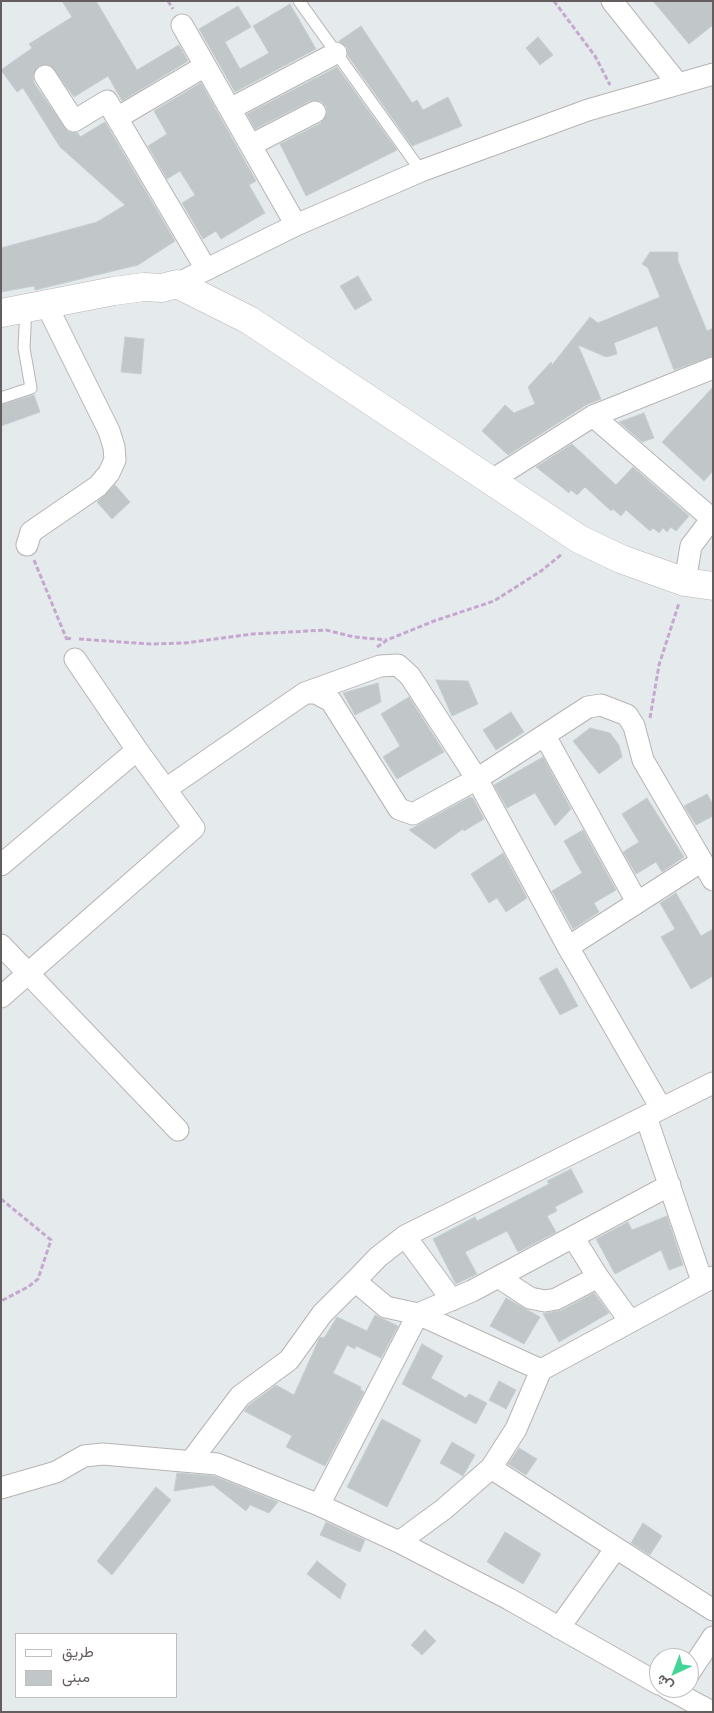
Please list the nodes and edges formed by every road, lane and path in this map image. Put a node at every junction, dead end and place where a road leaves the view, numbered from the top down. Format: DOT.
graph roads {
  1 [pos="299,1"];
  2 [pos="554,1"];
  3 [pos="612,1"];
  4 [pos="182,25"];
  5 [pos="336,53"];
  6 [pos="205,66"];
  7 [pos="713,74"];
  8 [pos="45,76"];
  9 [pos="678,84"];
  10 [pos="618,101"];
  11 [pos="230,109"];
  12 [pos="315,112"];
  13 [pos="117,118"];
  14 [pos="251,145"];
  15 [pos="421,171"];
  16 [pos="296,225"];
  17 [pos="206,269"];
  18 [pos="177,284"];
  19 [pos="24,308"];
  20 [pos="713,368"];
  21 [pos="1,398"];
  22 [pos="593,416"];
  23 [pos="492,480"];
  24 [pos="712,518"];
  25 [pos="579,539"];
  26 [pos="27,545"];
  27 [pos="685,582"];
  28 [pos="713,586"];
  29 [pos="66,638"];
  30 [pos="387,640"];
  31 [pos="370,651"];
  32 [pos="76,659"];
  33 [pos="305,694"];
  34 [pos="649,725"];
  35 [pos="545,736"];
  36 [pos="137,750"];
  37 [pos="477,779"];
  38 [pos="166,790"];
  39 [pos="702,861"];
  40 [pos="1,864"];
  41 [pos="713,880"];
  42 [pos="637,902"];
  43 [pos="1,945"];
  44 [pos="568,947"];
  45 [pos="27,974"];
  46 [pos="1,997"];
  47 [pos="713,1083"];
  48 [pos="654,1112"];
  49 [pos="178,1130"];
  50 [pos="670,1185"];
  51 [pos="1,1199"];
  52 [pos="405,1236"];
  53 [pos="573,1237"];
  54 [pos="498,1277"];
  55 [pos="598,1277"];
  56 [pos="708,1279"];
  57 [pos="355,1281"];
  58 [pos="452,1300"];
  59 [pos="1,1301"];
  60 [pos="418,1314"];
  61 [pos="630,1321"];
  62 [pos="540,1370"];
  63 [pos="191,1461"];
  64 [pos="491,1468"];
  65 [pos="1,1488"];
  66 [pos="319,1505"];
  67 [pos="399,1542"];
  68 [pos="616,1548"];
  69 [pos="713,1610"];
  70 [pos="559,1628"];
  71 [pos="713,1637"];
  72 [pos="699,1658"];
  73 [pos="649,1677"];
  74 [pos="688,1698"];
  75 [pos="712,1712"];
  1 -- 5 [label="lane"];
  2 -- 10 [label="path"];
  3 -- 9 [label="street"];
  4 -- 6 [label="street"];
  5 -- 11 [label="street"];
  5 -- 15 [label="lane"];
  6 -- 11 [label="street"];
  6 -- 13 [label="street"];
  7 -- 9 [label="street"];
  8 -- 13 [label="street"];
  9 -- 10 [label="street"];
  10 -- 15 [label="street"];
  11 -- 14 [label="street"];
  12 -- 14 [label="street"];
  13 -- 17 [label="street"];
  14 -- 16 [label="street"];
  15 -- 16 [label="street"];
  16 -- 17 [label="street"];
  17 -- 18 [label="street"];
  18 -- 19 [label="main road"];
  18 -- 23 [label="main road"];
  19 -- 21 [label="lane"];
  19 -- 26 [label="street"];
  20 -- 22 [label="street"];
  22 -- 23 [label="street"];
  22 -- 24 [label="street"];
  23 -- 25 [label="main road"];
  24 -- 27 [label="street"];
  25 -- 27 [label="main road"];
  25 -- 30 [label="path"];
  26 -- 29 [label="path"];
  27 -- 28 [label="main road"];
  27 -- 34 [label="path"];
  29 -- 30 [label="path"];
  29 -- 32 [label="path"];
  30 -- 31 [label="path"];
  32 -- 36 [label="street"];
  33 -- 37 [label="street"];
  33 -- 37 [label="street"];
  33 -- 38 [label="street"];
  35 -- 37 [label="street"];
  35 -- 39 [label="street"];
  35 -- 42 [label="street"];
  36 -- 38 [label="street"];
  36 -- 40 [label="street"];
  37 -- 44 [label="street"];
  38 -- 45 [label="street"];
  39 -- 41 [label="street"];
  39 -- 42 [label="street"];
  42 -- 44 [label="street"];
  43 -- 45 [label="street"];
  44 -- 48 [label="street"];
  45 -- 46 [label="street"];
  45 -- 49 [label="street"];
  47 -- 48 [label="street"];
  48 -- 50 [label="street"];
  48 -- 52 [label="street"];
  50 -- 53 [label="street"];
  50 -- 56 [label="street"];
  51 -- 59 [label="path"];
  52 -- 57 [label="street"];
  52 -- 58 [label="street"];
  53 -- 54 [label="street"];
  53 -- 55 [label="street"];
  54 -- 55 [label="street"];
  54 -- 58 [label="street"];
  55 -- 61 [label="street"];
  56 -- 61 [label="street"];
  57 -- 60 [label="street"];
  57 -- 63 [label="street"];
  58 -- 60 [label="street"];
  60 -- 62 [label="street"];
  60 -- 66 [label="street"];
  61 -- 62 [label="street"];
  62 -- 64 [label="street"];
  63 -- 65 [label="street"];
  63 -- 66 [label="street"];
  64 -- 67 [label="street"];
  64 -- 68 [label="street"];
  66 -- 67 [label="street"];
  67 -- 70 [label="street"];
  68 -- 69 [label="street"];
  68 -- 70 [label="street"];
  70 -- 73 [label="street"];
  71 -- 72 [label="street"];
  74 -- 75 [label="street"];
}
